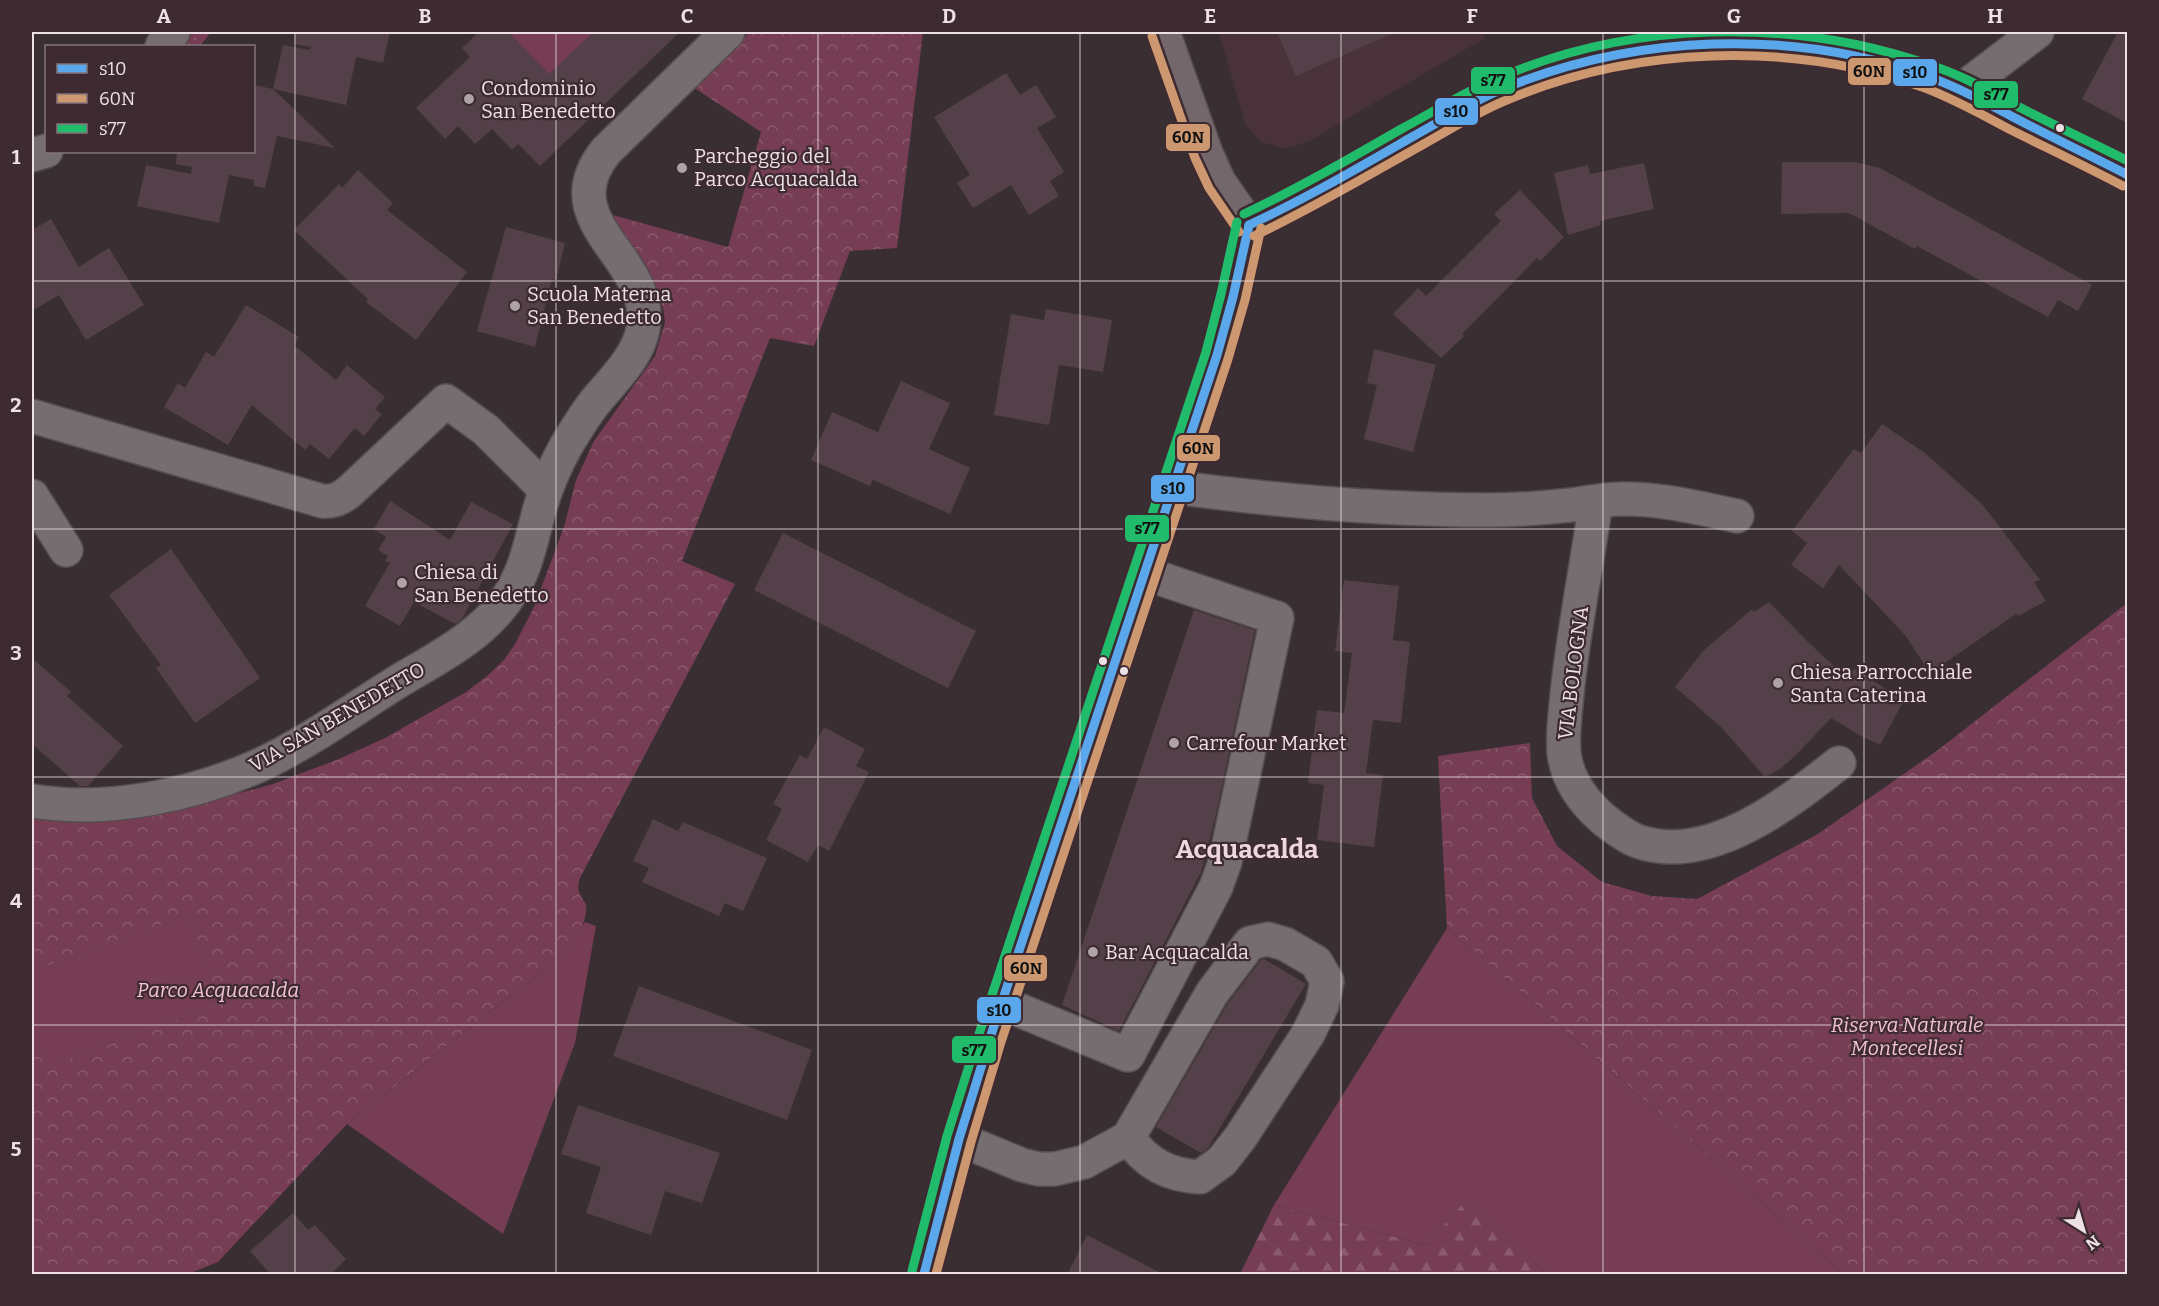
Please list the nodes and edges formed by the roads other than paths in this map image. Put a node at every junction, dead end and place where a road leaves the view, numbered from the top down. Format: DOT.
graph roads {
  1 [pos="173,32"];
  2 [pos="728,32"];
  3 [pos="1163,32"];
  4 [pos="2037,32"];
  5 [pos="163,45"];
  6 [pos="1961,90"];
  7 [pos="2127,175"];
  8 [pos="1249,225"];
  9 [pos="32,416"];
  10 [pos="1173,487"];
  11 [pos="546,490"];
  12 [pos="32,496"];
  13 [pos="1596,502"];
  14 [pos="1737,516"];
  15 [pos="66,550"];
  16 [pos="1144,573"];
  17 [pos="1839,763"];
  18 [pos="32,801"];
  19 [pos="1002,1003"];
  20 [pos="959,1138"];
  21 [pos="1128,1138"];
  22 [pos="924,1275"];
  1 -- 5 [label="street"];
  2 -- 11 [label="street, VIA SAN BENEDETTO"];
  3 -- 8 [label="main road"];
  4 -- 6 [label="street"];
  6 -- 7 [label="street"];
  6 -- 8 [label="street"];
  8 -- 10 [label="main road"];
  9 -- 11 [label="street"];
  10 -- 13 [label="street"];
  10 -- 16 [label="main road"];
  11 -- 18 [label="street, VIA SAN BENEDETTO"];
  12 -- 15 [label="street"];
  13 -- 14 [label="street"];
  13 -- 17 [label="street, VIA BOLOGNA"];
  16 -- 19 [label="main road"];
  16 -- 19 [label="street"];
  19 -- 20 [label="main road"];
  20 -- 21 [label="street"];
  20 -- 22 [label="main road"];
  21 -- 21 [label="street"];
}
